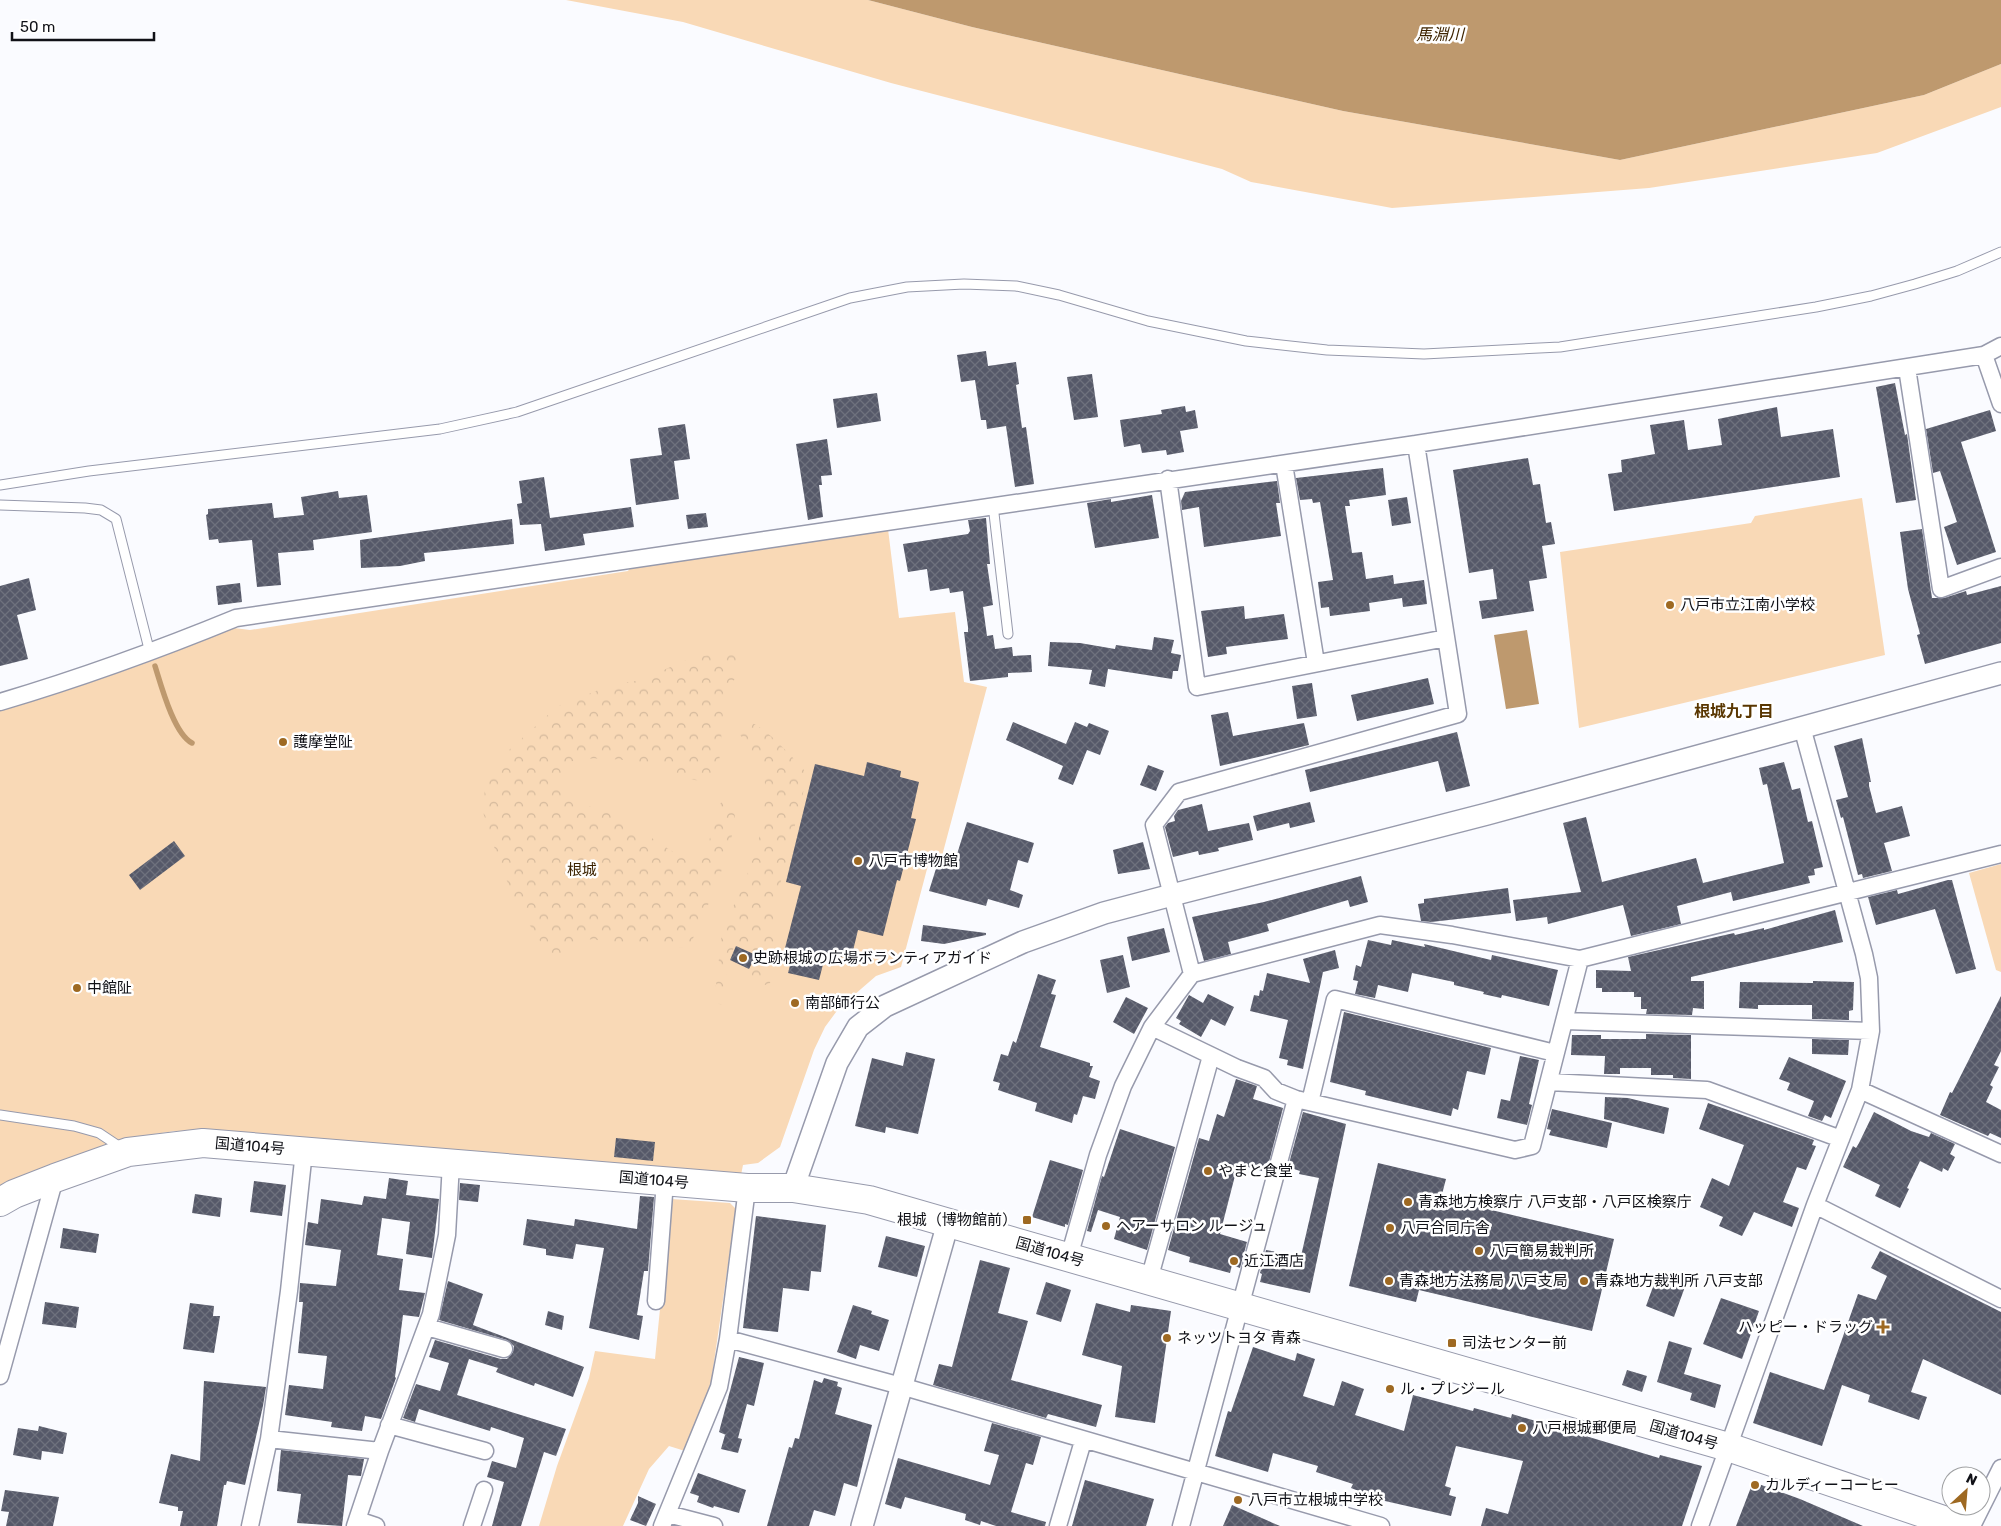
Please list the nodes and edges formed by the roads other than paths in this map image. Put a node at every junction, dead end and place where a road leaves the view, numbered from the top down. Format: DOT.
graph roads {
  1 [pos="2001,252"];
  2 [pos="2001,346"];
  3 [pos="1984,355"];
  4 [pos="1907,368"];
  5 [pos="2001,404"];
  6 [pos="1416,444"];
  7 [pos="1284,464"];
  8 [pos="1168,479"];
  9 [pos="0,485"];
  10 [pos="0,505"];
  11 [pos="993,505"];
  12 [pos="2001,567"];
  13 [pos="1008,634"];
  14 [pos="1446,638"];
  15 [pos="150,653"];
  16 [pos="1316,663"];
  17 [pos="2001,672"];
  18 [pos="0,702"];
  19 [pos="1802,726"];
  20 [pos="2001,854"];
  21 [pos="1848,894"];
  22 [pos="1172,895"];
  23 [pos="1580,959"];
  24 [pos="1192,974"];
  25 [pos="1565,1021"];
  26 [pos="1152,1027"];
  27 [pos="1871,1031"];
  28 [pos="1555,1053"];
  29 [pos="1211,1056"];
  30 [pos="1549,1082"];
  31 [pos="1860,1090"];
  32 [pos="1303,1100"];
  33 [pos="0,1115"];
  34 [pos="1841,1139"];
  35 [pos="304,1151"];
  36 [pos="128,1152"];
  37 [pos="2001,1154"];
  38 [pos="451,1163"];
  39 [pos="55,1178"];
  40 [pos="665,1181"];
  41 [pos="747,1188"];
  42 [pos="793,1188"];
  43 [pos="0,1202"];
  44 [pos="1815,1205"];
  45 [pos="948,1223"];
  46 [pos="1069,1257"];
  47 [pos="1149,1280"];
  48 [pos="2001,1299"];
  49 [pos="656,1301"];
  50 [pos="1240,1306"];
  51 [pos="427,1327"];
  52 [pos="728,1339"];
  53 [pos="504,1349"];
  54 [pos="0,1376"];
  55 [pos="901,1386"];
  56 [pos="389,1425"];
  57 [pos="269,1439"];
  58 [pos="1084,1441"];
  59 [pos="1728,1447"];
  60 [pos="380,1450"];
  61 [pos="485,1451"];
  62 [pos="2001,1468"];
  63 [pos="1195,1473"];
  64 [pos="484,1490"];
  65 [pos="665,1520"];
  66 [pos="356,1523"];
  67 [pos="250,1526"];
  68 [pos="376,1526"];
  69 [pos="472,1526"];
  70 [pos="714,1526"];
  71 [pos="862,1526"];
  72 [pos="1058,1526"];
  73 [pos="1181,1526"];
  74 [pos="1381,1526"];
  75 [pos="1700,1526"];
  76 [pos="1961,1526"];
  77 [pos="1972,1526"];
  1 -- 9 [label="lane"];
  2 -- 3 [label="street"];
  3 -- 4 [label="street"];
  3 -- 5 [label="street"];
  4 -- 6 [label="street"];
  4 -- 12 [label="street"];
  6 -- 7 [label="street"];
  6 -- 14 [label="street"];
  7 -- 8 [label="street"];
  7 -- 16 [label="street"];
  8 -- 11 [label="street"];
  8 -- 16 [label="street"];
  10 -- 15 [label="lane"];
  11 -- 13 [label="lane"];
  11 -- 15 [label="street"];
  14 -- 16 [label="street"];
  14 -- 22 [label="street"];
  15 -- 18 [label="street"];
  17 -- 19 [label="street"];
  19 -- 21 [label="street"];
  19 -- 22 [label="street"];
  20 -- 21 [label="street"];
  21 -- 23 [label="street"];
  21 -- 27 [label="street"];
  22 -- 24 [label="street"];
  22 -- 42 [label="street"];
  23 -- 24 [label="street"];
  23 -- 25 [label="street"];
  24 -- 26 [label="street"];
  25 -- 27 [label="street"];
  25 -- 28 [label="street"];
  26 -- 29 [label="street"];
  26 -- 46 [label="street"];
  27 -- 31 [label="street"];
  28 -- 30 [label="street"];
  28 -- 32 [label="street"];
  29 -- 32 [label="street"];
  29 -- 47 [label="street"];
  30 -- 32 [label="street"];
  30 -- 34 [label="street"];
  31 -- 34 [label="street"];
  31 -- 37 [label="street"];
  32 -- 50 [label="street"];
  33 -- 36 [label="lane"];
  34 -- 44 [label="street"];
  35 -- 36 [label="highway, 国道104号"];
  35 -- 38 [label="highway, 国道104号"];
  35 -- 57 [label="street"];
  36 -- 39 [label="highway, 国道104号"];
  38 -- 40 [label="highway, 国道104号"];
  38 -- 51 [label="street"];
  39 -- 43 [label="highway, 国道104号"];
  39 -- 54 [label="street"];
  40 -- 41 [label="highway, 国道104号"];
  40 -- 49 [label="street"];
  41 -- 42 [label="highway, 国道104号"];
  41 -- 52 [label="street"];
  42 -- 45 [label="highway, 国道104号"];
  44 -- 48 [label="street"];
  44 -- 59 [label="street"];
  45 -- 46 [label="highway, 国道104号"];
  45 -- 55 [label="street"];
  46 -- 47 [label="highway, 国道104号"];
  47 -- 50 [label="highway, 国道104号"];
  50 -- 59 [label="highway, 国道104号"];
  50 -- 63 [label="street"];
  51 -- 53 [label="street"];
  51 -- 56 [label="street"];
  52 -- 55 [label="street"];
  52 -- 65 [label="street"];
  55 -- 58 [label="street"];
  55 -- 71 [label="street"];
  56 -- 60 [label="street"];
  56 -- 61 [label="street"];
  57 -- 60 [label="street"];
  57 -- 67 [label="street"];
  58 -- 63 [label="street"];
  58 -- 72 [label="street"];
  59 -- 75 [label="street"];
  59 -- 76 [label="highway, 国道104号"];
  60 -- 66 [label="street"];
  62 -- 77 [label="street"];
  63 -- 73 [label="street"];
  63 -- 74 [label="street"];
  64 -- 69 [label="street"];
  65 -- 70 [label="street"];
  66 -- 68 [label="street"];
}
